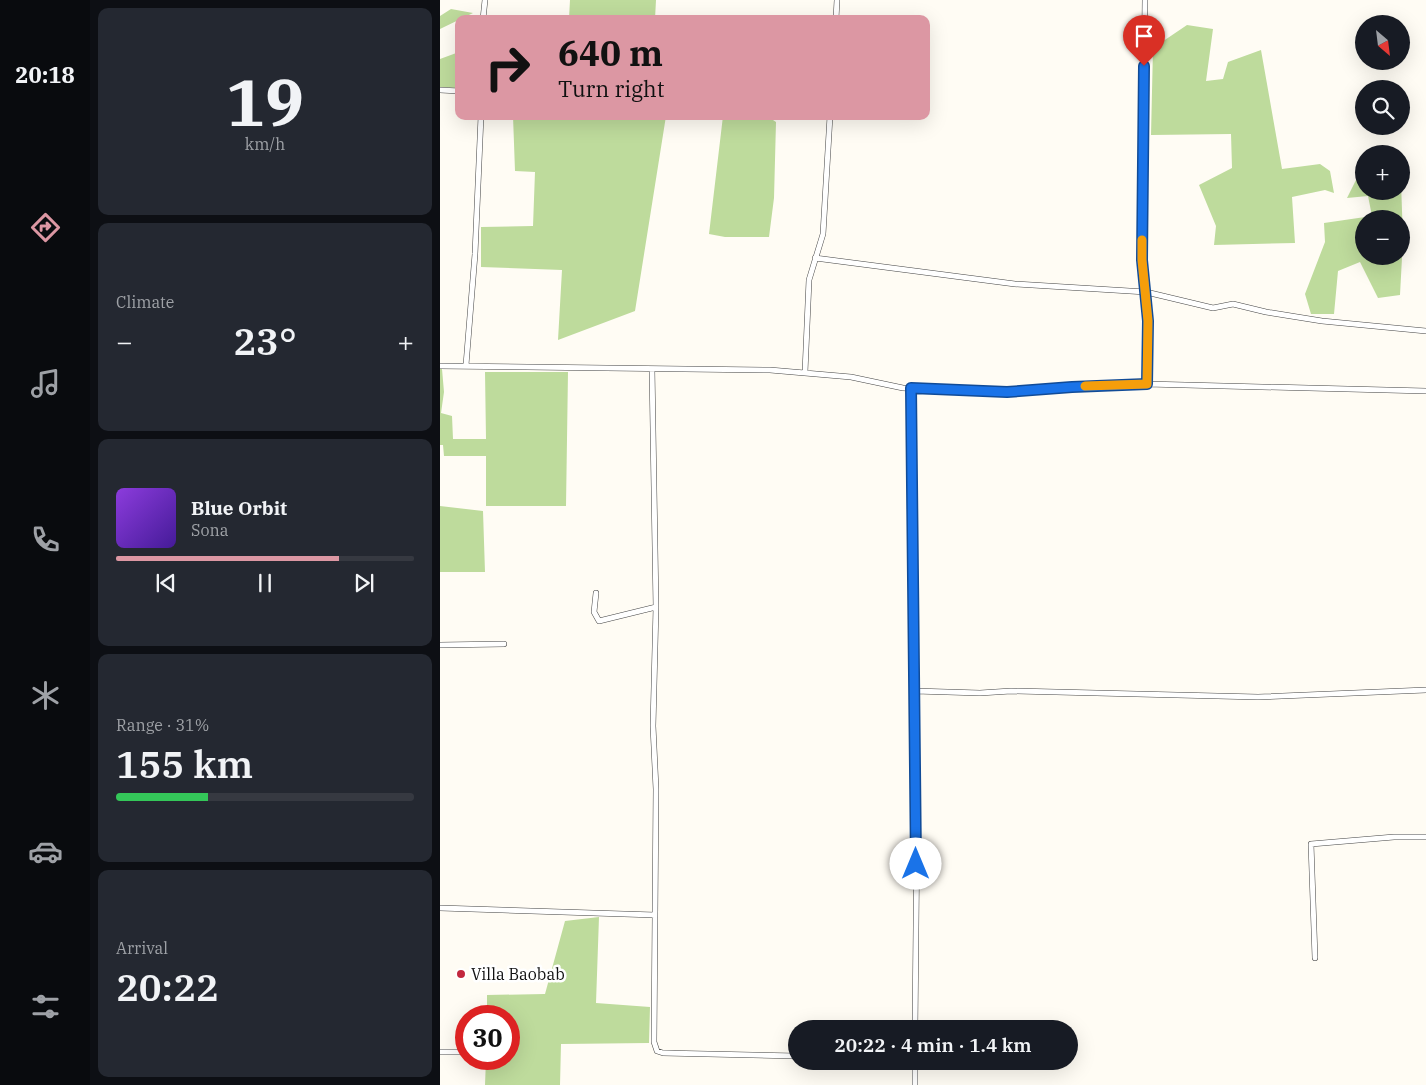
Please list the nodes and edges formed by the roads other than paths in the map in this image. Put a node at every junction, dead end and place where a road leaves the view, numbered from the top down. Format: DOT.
graph roads {
  1 [pos="485,0"];
  2 [pos="837,0"];
  3 [pos="1145,0"];
  4 [pos="483,15"];
  5 [pos="836,15"];
  6 [pos="440,90"];
  7 [pos="455,90"];
  8 [pos="481,120"];
  9 [pos="830,120"];
  10 [pos="815,258"];
  11 [pos="1146,292"];
  12 [pos="1426,331"];
  13 [pos="466,365"];
  14 [pos="440,366"];
  15 [pos="652,369"];
  16 [pos="805,372"];
  17 [pos="1147,384"];
  18 [pos="911,388"];
  19 [pos="1426,391"];
  20 [pos="596,593"];
  21 [pos="656,607"];
  22 [pos="504,644"];
  23 [pos="440,645"];
  24 [pos="1426,690"];
  25 [pos="915,691"];
  26 [pos="1426,837"];
  27 [pos="440,908"];
  28 [pos="655,915"];
  29 [pos="1315,958"];
  30 [pos="915,1020"];
  31 [pos="440,1052"];
  32 [pos="455,1052"];
  33 [pos="788,1056"];
  34 [pos="915,1070"];
  35 [pos="915,1085"];
  1 -- 4 [label="street"];
  2 -- 5 [label="street"];
  3 -- 11 [label="street"];
  6 -- 7 [label="street"];
  8 -- 13 [label="street"];
  9 -- 10 [label="street"];
  10 -- 11 [label="street"];
  10 -- 16 [label="street"];
  11 -- 12 [label="street"];
  11 -- 17 [label="street"];
  13 -- 14 [label="street"];
  13 -- 15 [label="street"];
  15 -- 16 [label="street"];
  15 -- 21 [label="street"];
  16 -- 18 [label="street"];
  17 -- 18 [label="street"];
  17 -- 19 [label="street"];
  18 -- 25 [label="street"];
  20 -- 21 [label="street"];
  21 -- 28 [label="street"];
  22 -- 23 [label="street"];
  24 -- 25 [label="street"];
  25 -- 30 [label="street"];
  26 -- 29 [label="street"];
  27 -- 28 [label="street"];
  28 -- 33 [label="street"];
  31 -- 32 [label="street"];
  34 -- 35 [label="street"];
}
